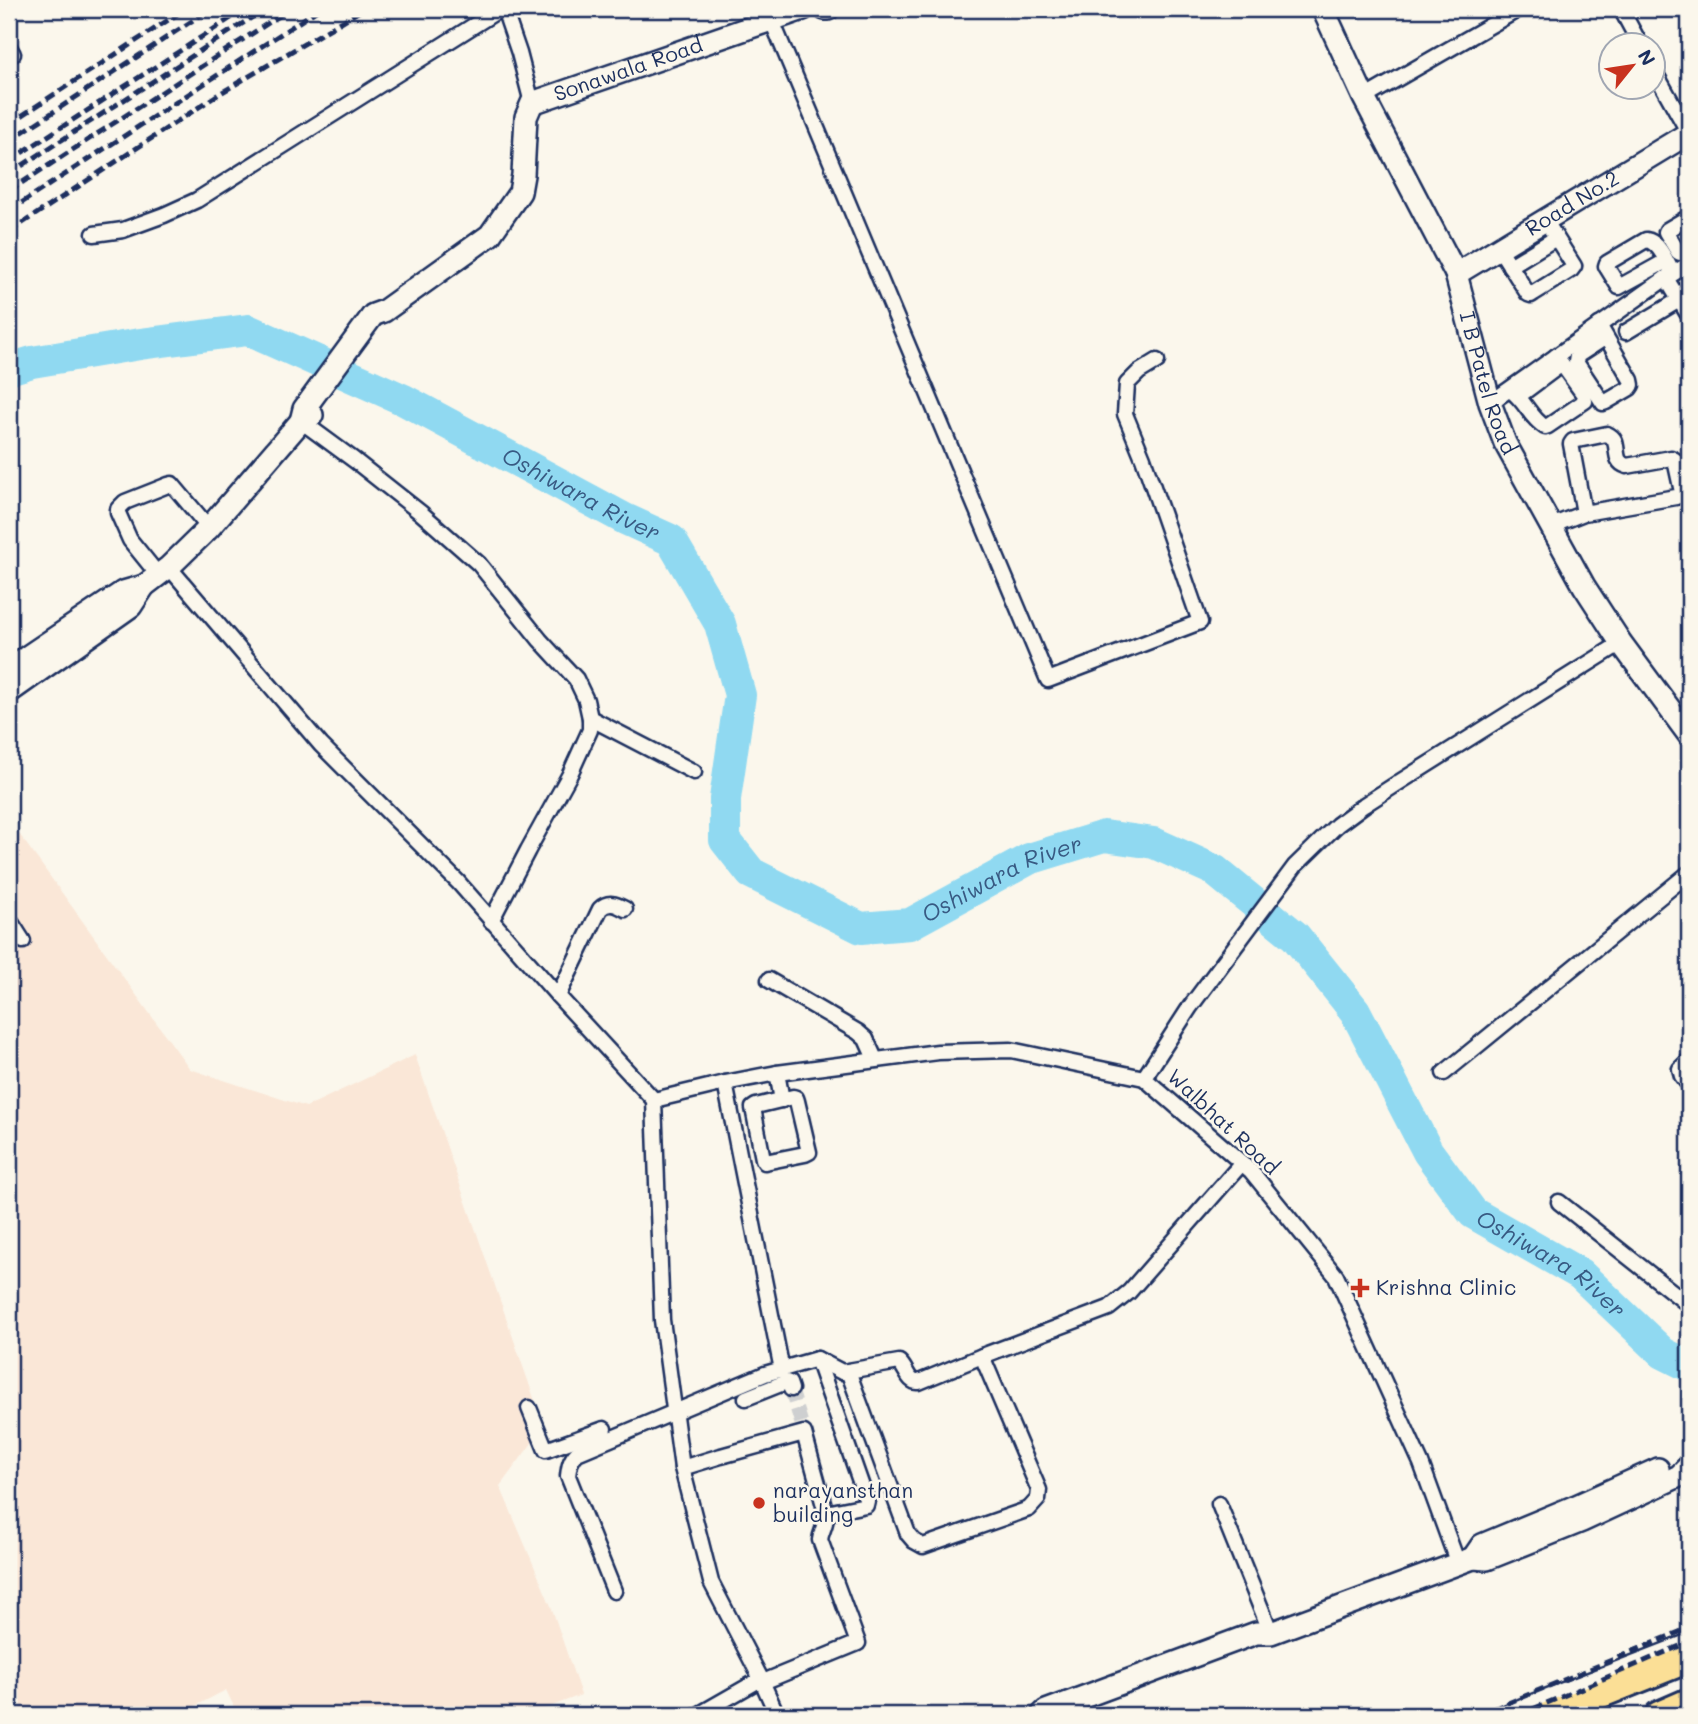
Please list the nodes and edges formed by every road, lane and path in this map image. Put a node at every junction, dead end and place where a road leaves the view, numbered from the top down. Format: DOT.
graph roads {
  1 [pos="502,9"];
  2 [pos="803,9"];
  3 [pos="1323,9"];
  4 [pos="1621,9"];
  5 [pos="1510,11"];
  6 [pos="772,21"];
  7 [pos="1633,32"];
  8 [pos="1666,90"];
  9 [pos="1364,99"];
  10 [pos="532,103"];
  11 [pos="1689,133"];
  12 [pos="1689,217"];
  13 [pos="1551,229"];
  14 [pos="94,234"];
  15 [pos="1688,250"];
  16 [pos="1505,257"];
  17 [pos="1689,264"];
  18 [pos="1668,271"];
  19 [pos="1456,274"];
  20 [pos="1684,297"];
  21 [pos="1689,316"];
  22 [pos="1603,331"];
  23 [pos="1626,332"];
  24 [pos="1577,349"];
  25 [pos="1559,360"];
  26 [pos="1157,361"];
  27 [pos="1514,393"];
  28 [pos="1490,403"];
  29 [pos="306,415"];
  30 [pos="1584,513"];
  31 [pos="1551,526"];
  32 [pos="209,528"];
  33 [pos="157,576"];
  34 [pos="1621,643"];
  35 [pos="9,669"];
  36 [pos="9,692"];
  37 [pos="590,718"];
  38 [pos="1689,736"];
  39 [pos="694,772"];
  40 [pos="1689,873"];
  41 [pos="625,909"];
  42 [pos="9,919"];
  43 [pos="491,921"];
  44 [pos="23,941"];
  45 [pos="769,980"];
  46 [pos="558,996"];
  47 [pos="876,1059"];
  48 [pos="1689,1060"];
  49 [pos="777,1073"];
  50 [pos="1444,1073"];
  51 [pos="1144,1078"];
  52 [pos="725,1083"];
  53 [pos="1689,1085"];
  54 [pos="654,1100"];
  55 [pos="782,1100"];
  56 [pos="1242,1163"];
  57 [pos="1559,1202"];
  58 [pos="1689,1305"];
  59 [pos="982,1356"];
  60 [pos="817,1359"];
  61 [pos="782,1370"];
  62 [pos="848,1371"];
  63 [pos="767,1382"];
  64 [pos="791,1389"];
  65 [pos="746,1398"];
  66 [pos="529,1408"];
  67 [pos="673,1412"];
  68 [pos="604,1429"];
  69 [pos="585,1443"];
  70 [pos="1689,1465"];
  71 [pos="682,1468"];
  72 [pos="1219,1504"];
  73 [pos="826,1513"];
  74 [pos="1466,1561"];
  75 [pos="614,1591"];
  76 [pos="1271,1633"];
  77 [pos="1689,1645"];
  78 [pos="1689,1659"];
  79 [pos="1187,1665"];
  80 [pos="762,1681"];
  81 [pos="1689,1702"];
  82 [pos="698,1715"];
  83 [pos="777,1715"];
  84 [pos="1042,1715"];
  85 [pos="1072,1715"];
  86 [pos="1509,1715"];
  87 [pos="1549,1715"];
  88 [pos="1659,1715"];
  1 -- 10 [label="street"];
  1 -- 14 [label="street"];
  2 -- 6 [label="street, Sonawala Road"];
  3 -- 9 [label="street, I B Patel Road"];
  4 -- 7 [label="street"];
  5 -- 9 [label="street"];
  6 -- 10 [label="street, Sonawala Road"];
  6 -- 26 [label="street"];
  8 -- 11 [label="street"];
  9 -- 19 [label="street, I B Patel Road"];
  10 -- 29 [label="street"];
  11 -- 13 [label="street, Road No.2"];
  12 -- 15 [label="street"];
  13 -- 16 [label="street, Road No.2"];
  13 -- 16 [label="street"];
  16 -- 19 [label="street, Road No.2"];
  17 -- 18 [label="street"];
  18 -- 20 [label="street"];
  18 -- 22 [label="street"];
  19 -- 28 [label="street, I B Patel Road"];
  20 -- 21 [label="street"];
  20 -- 23 [label="street"];
  22 -- 24 [label="street"];
  22 -- 24 [label="street"];
  24 -- 25 [label="street"];
  25 -- 27 [label="street"];
  25 -- 27 [label="street"];
  27 -- 28 [label="street"];
  28 -- 31 [label="street, I B Patel Road"];
  29 -- 32 [label="street"];
  29 -- 37 [label="street"];
  30 -- 30 [label="street"];
  30 -- 31 [label="street"];
  31 -- 34 [label="street, I B Patel Road"];
  32 -- 33 [label="street"];
  32 -- 33 [label="street"];
  33 -- 35 [label="street"];
  33 -- 36 [label="street"];
  33 -- 43 [label="street"];
  34 -- 38 [label="street, I B Patel Road"];
  34 -- 51 [label="street"];
  37 -- 39 [label="street"];
  37 -- 43 [label="street"];
  40 -- 50 [label="street"];
  41 -- 46 [label="street"];
  42 -- 44 [label="street"];
  43 -- 46 [label="street"];
  45 -- 47 [label="street"];
  46 -- 54 [label="street"];
  47 -- 49 [label="street, Walbhat Road"];
  47 -- 51 [label="street, Walbhat Road"];
  48 -- 53 [label="street"];
  49 -- 52 [label="street, Walbhat Road"];
  49 -- 55 [label="street"];
  51 -- 56 [label="street, Walbhat Road"];
  52 -- 54 [label="street, Walbhat Road"];
  52 -- 61 [label="street"];
  54 -- 67 [label="street"];
  55 -- 55 [label="street"];
  56 -- 59 [label="street"];
  56 -- 74 [label="street, Walbhat Road"];
  57 -- 58 [label="street"];
  59 -- 62 [label="street"];
  59 -- 62 [label="street"];
  60 -- 61 [label="street"];
  60 -- 62 [label="street"];
  60 -- 73 [label="street"];
  61 -- 63 [label="street"];
  63 -- 64 [label="street"];
  63 -- 65 [label="street"];
  63 -- 67 [label="street"];
  66 -- 69 [label="street"];
  67 -- 69 [label="street"];
  67 -- 71 [label="street"];
  68 -- 69 [label="street"];
  69 -- 75 [label="street"];
  70 -- 74 [label="street"];
  71 -- 73 [label="street"];
  71 -- 80 [label="street"];
  72 -- 76 [label="street"];
  73 -- 80 [label="street"];
  74 -- 76 [label="street"];
  76 -- 79 [label="street"];
  77 -- 86 [label="street"];
  78 -- 87 [label="highway"];
  79 -- 84 [label="street"];
  79 -- 85 [label="street"];
  80 -- 82 [label="street"];
  80 -- 83 [label="street"];
  81 -- 88 [label="highway"];
}
